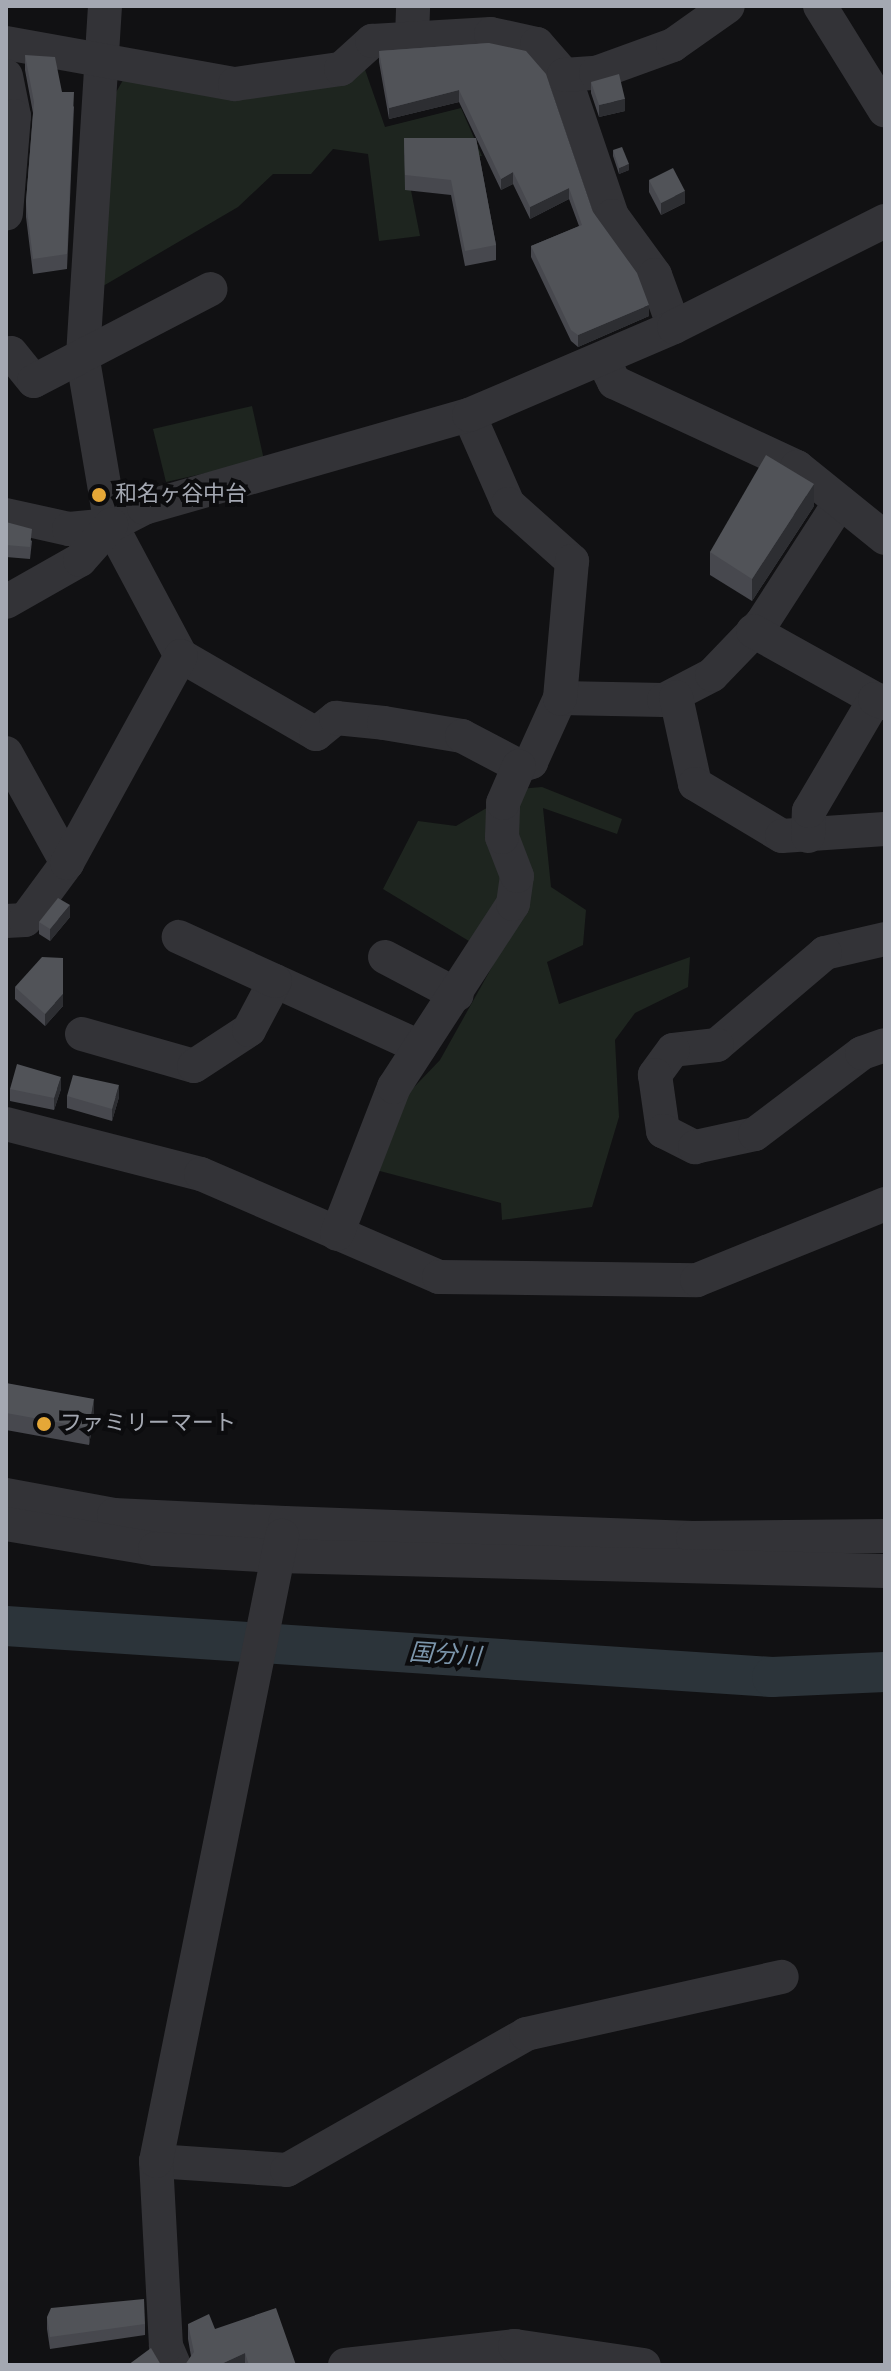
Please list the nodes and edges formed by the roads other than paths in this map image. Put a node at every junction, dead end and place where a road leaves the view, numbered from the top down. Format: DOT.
graph roads {
  1 [pos="105,6"];
  2 [pos="820,6"];
  3 [pos="722,8"];
  4 [pos="412,22"];
  5 [pos="9,59"];
  6 [pos="103,60"];
  7 [pos="564,75"];
  8 [pos="885,111"];
  9 [pos="6,214"];
  10 [pos="885,221"];
  11 [pos="211,289"];
  12 [pos="674,327"];
  13 [pos="6,357"];
  14 [pos="83,360"];
  15 [pos="603,360"];
  16 [pos="469,415"];
  17 [pos="840,502"];
  18 [pos="6,515"];
  19 [pos="111,525"];
  20 [pos="885,538"];
  21 [pos="6,602"];
  22 [pos="753,631"];
  23 [pos="181,656"];
  24 [pos="676,697"];
  25 [pos="560,698"];
  26 [pos="880,701"];
  27 [pos="6,753"];
  28 [pos="519,766"];
  29 [pos="885,829"];
  30 [pos="808,836"];
  31 [pos="67,863"];
  32 [pos="6,921"];
  33 [pos="179,937"];
  34 [pos="885,939"];
  35 [pos="385,957"];
  36 [pos="275,981"];
  37 [pos="457,995"];
  38 [pos="82,1034"];
  39 [pos="885,1045"];
  40 [pos="420,1047"];
  41 [pos="6,1124"];
  42 [pos="885,1204"];
  43 [pos="337,1234"];
  44 [pos="6,1495"];
  45 [pos="288,1514"];
  46 [pos="6,1524"];
  47 [pos="885,1536"];
  48 [pos="885,1571"];
  49 [pos="274,1572"];
  50 [pos="782,1977"];
  51 [pos="156,2161"];
  52 [pos="174,2365"];
  53 [pos="345,2365"];
  54 [pos="644,2365"];
  1 -- 6 [label="street"];
  2 -- 8 [label="street"];
  3 -- 7 [label="street"];
  4 -- 6 [label="street"];
  4 -- 7 [label="street"];
  5 -- 6 [label="street"];
  5 -- 9 [label="street"];
  6 -- 14 [label="street"];
  7 -- 12 [label="street"];
  10 -- 12 [label="street"];
  11 -- 14 [label="street"];
  12 -- 15 [label="street"];
  13 -- 14 [label="street"];
  14 -- 19 [label="street"];
  15 -- 16 [label="street"];
  15 -- 17 [label="street"];
  16 -- 19 [label="street"];
  16 -- 25 [label="street"];
  17 -- 20 [label="street"];
  17 -- 22 [label="street"];
  18 -- 19 [label="street"];
  19 -- 21 [label="street"];
  19 -- 23 [label="street"];
  22 -- 24 [label="street"];
  22 -- 26 [label="street"];
  23 -- 28 [label="street"];
  23 -- 31 [label="street"];
  24 -- 25 [label="street"];
  24 -- 30 [label="street"];
  25 -- 28 [label="street"];
  26 -- 30 [label="street"];
  27 -- 31 [label="street"];
  28 -- 37 [label="street"];
  29 -- 30 [label="street"];
  31 -- 32 [label="street"];
  33 -- 36 [label="street"];
  34 -- 39 [label="street"];
  35 -- 37 [label="street"];
  36 -- 38 [label="street"];
  36 -- 40 [label="street"];
  37 -- 40 [label="street"];
  40 -- 43 [label="street"];
  41 -- 43 [label="street"];
  42 -- 43 [label="street"];
  44 -- 45 [label="street"];
  45 -- 47 [label="street"];
  45 -- 49 [label="street"];
  46 -- 49 [label="street"];
  48 -- 49 [label="street"];
  49 -- 51 [label="street"];
  50 -- 51 [label="street"];
  51 -- 52 [label="street"];
  53 -- 54 [label="street"];
}
